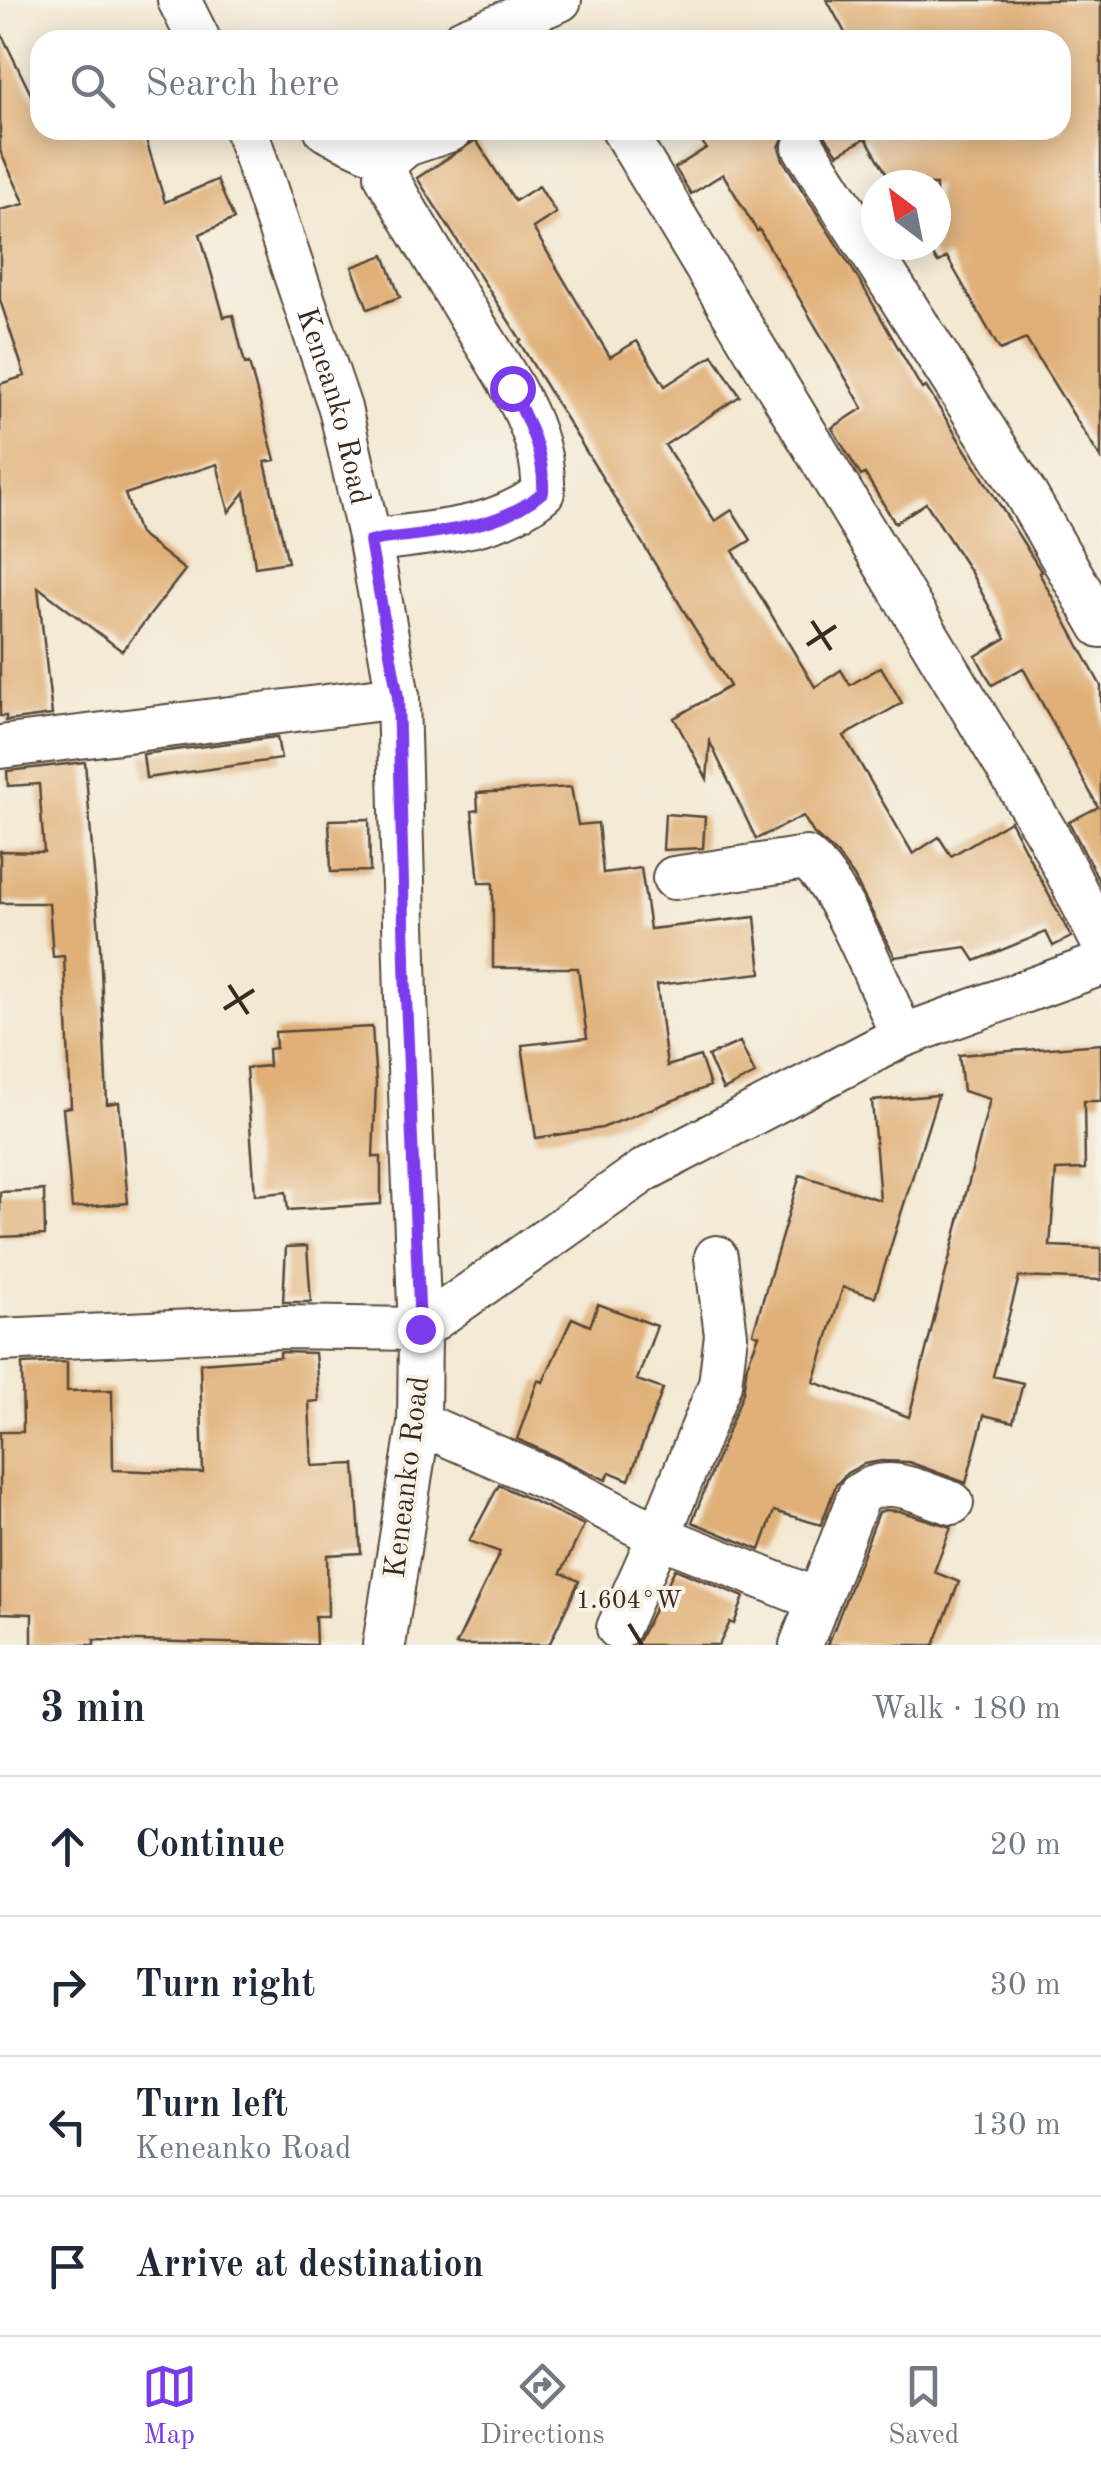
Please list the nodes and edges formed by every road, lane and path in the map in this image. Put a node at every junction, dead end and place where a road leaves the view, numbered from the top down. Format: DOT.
graph roads {
  1 [pos="178,0"];
  2 [pos="560,0"];
  3 [pos="194,30"];
  4 [pos="487,30"];
  5 [pos="249,140"];
  6 [pos="348,140"];
  7 [pos="423,140"];
  8 [pos="629,140"];
  9 [pos="804,146"];
  10 [pos="389,159"];
  11 [pos="370,541"];
  12 [pos="1101,625"];
  13 [pos="398,697"];
  14 [pos="0,748"];
  15 [pos="674,878"];
  16 [pos="1101,940"];
  17 [pos="1101,964"];
  18 [pos="902,1036"];
  19 [pos="716,1257"];
  20 [pos="420,1329"];
  21 [pos="0,1340"];
  22 [pos="419,1424"];
  23 [pos="952,1503"];
  24 [pos="659,1536"];
  25 [pos="818,1600"];
  26 [pos="618,1628"];
  27 [pos="384,1645"];
  28 [pos="801,1645"];
  1 -- 3 [label="street"];
  2 -- 4 [label="street"];
  5 -- 11 [label="street, Keneanko Road"];
  6 -- 10 [label="street"];
  7 -- 10 [label="street"];
  8 -- 16 [label="street"];
  9 -- 12 [label="street"];
  10 -- 11 [label="street"];
  11 -- 13 [label="street, Keneanko Road"];
  13 -- 14 [label="street"];
  13 -- 20 [label="street, Keneanko Road"];
  15 -- 18 [label="street"];
  17 -- 18 [label="street"];
  18 -- 20 [label="street"];
  19 -- 24 [label="street"];
  20 -- 21 [label="street"];
  20 -- 22 [label="street, Keneanko Road"];
  22 -- 24 [label="street"];
  22 -- 27 [label="street, Keneanko Road"];
  23 -- 25 [label="street"];
  24 -- 25 [label="street"];
  24 -- 26 [label="street"];
  25 -- 28 [label="street"];
}
